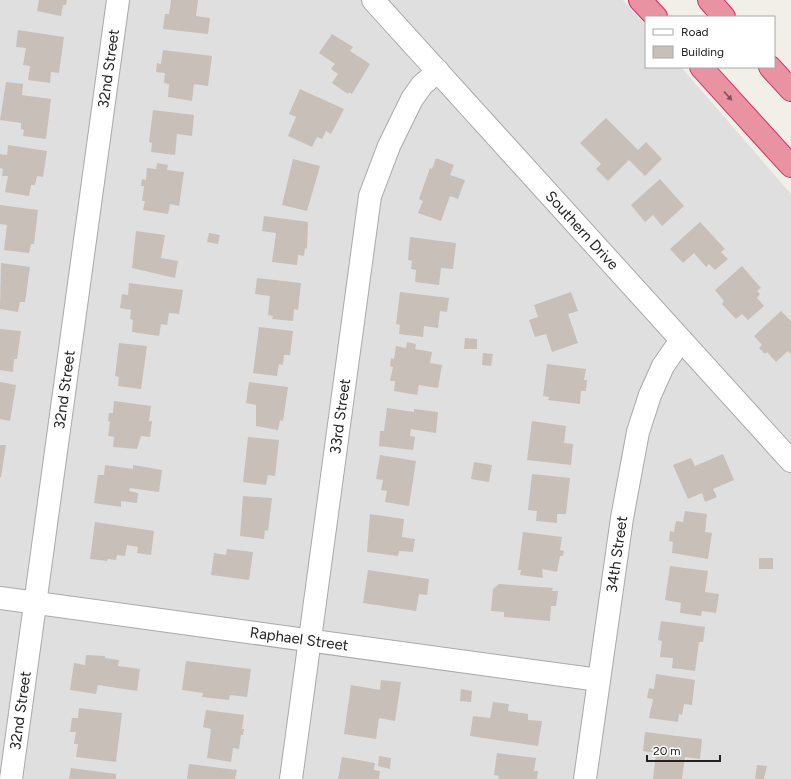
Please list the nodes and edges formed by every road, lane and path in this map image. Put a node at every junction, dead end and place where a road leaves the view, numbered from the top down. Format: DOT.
graph roads {
  1 [pos="118,0"];
  2 [pos="373,0"];
  3 [pos="640,0"];
  4 [pos="709,0"];
  5 [pos="655,16"];
  6 [pos="723,16"];
  7 [pos="702,68"];
  8 [pos="771,68"];
  9 [pos="438,71"];
  10 [pos="791,90"];
  11 [pos="791,166"];
  12 [pos="681,340"];
  13 [pos="791,461"];
  14 [pos="0,598"];
  15 [pos="36,603"];
  16 [pos="310,640"];
  17 [pos="599,680"];
  18 [pos="11,779"];
  19 [pos="291,779"];
  20 [pos="585,779"];
  1 -- 15 [label="street, 32nd Street"];
  2 -- 9 [label="street, Southern Drive"];
  3 -- 5 [label="highway"];
  4 -- 6 [label="highway"];
  7 -- 11 [label="highway, one-way"];
  8 -- 10 [label="highway"];
  9 -- 12 [label="street, Southern Drive"];
  9 -- 16 [label="street, 33rd Street"];
  12 -- 13 [label="street, Southern Drive"];
  12 -- 17 [label="street, 34th Street"];
  14 -- 15 [label="street, Raphael Street"];
  15 -- 16 [label="street, Raphael Street"];
  15 -- 18 [label="street, 32nd Street"];
  16 -- 17 [label="street, Raphael Street"];
  16 -- 19 [label="street, 33rd Street"];
  17 -- 20 [label="street, 34th Street"];
}
